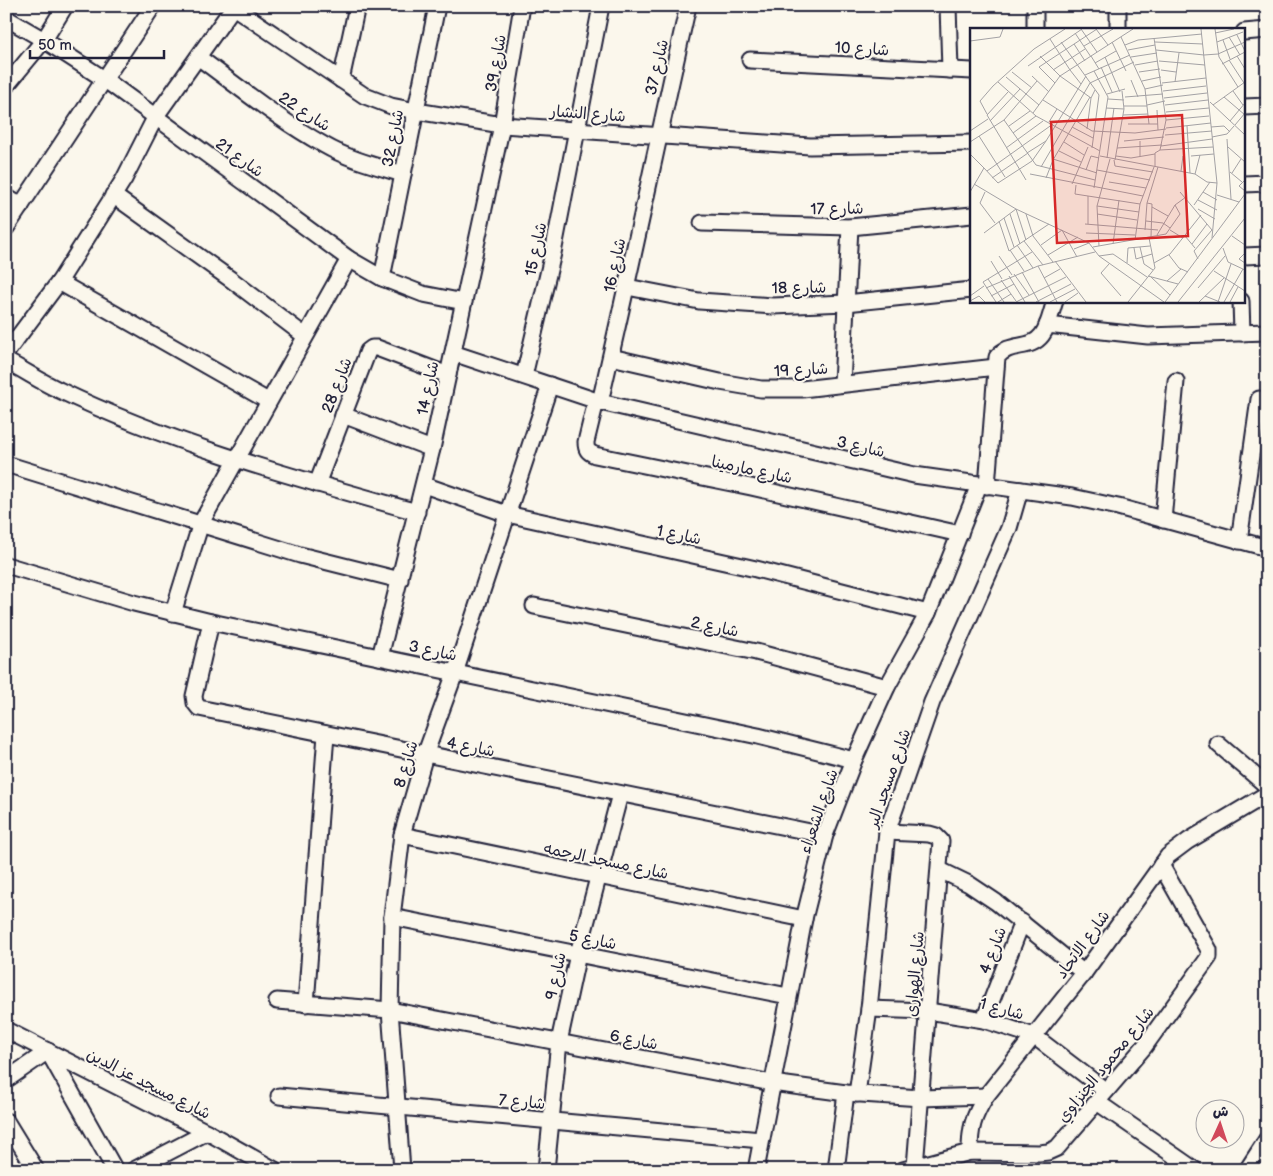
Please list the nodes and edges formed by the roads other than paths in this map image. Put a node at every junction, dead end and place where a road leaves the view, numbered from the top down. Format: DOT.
graph roads {
  1 [pos="66,6"];
  2 [pos="153,6"];
  3 [pos="357,6"];
  4 [pos="437,6"];
  5 [pos="522,6"];
  6 [pos="601,6"];
  7 [pos="688,6"];
  8 [pos="948,6"];
  9 [pos="1035,6"];
  10 [pos="1118,6"];
  11 [pos="233,7"];
  12 [pos="9,23"];
  13 [pos="1036,28"];
  14 [pos="1118,28"];
  15 [pos="1267,30"];
  16 [pos="1246,32"];
  17 [pos="44,40"];
  18 [pos="198,57"];
  19 [pos="750,60"];
  20 [pos="950,70"];
  21 [pos="970,71"];
  22 [pos="104,79"];
  23 [pos="341,80"];
  24 [pos="6,86"];
  25 [pos="1267,106"];
  26 [pos="1246,107"];
  27 [pos="416,111"];
  28 [pos="156,116"];
  29 [pos="502,125"];
  30 [pos="577,129"];
  31 [pos="658,135"];
  32 [pos="970,143"];
  33 [pos="403,174"];
  34 [pos="1267,183"];
  35 [pos="1246,184"];
  36 [pos="113,194"];
  37 [pos="6,197"];
  38 [pos="21,206"];
  39 [pos="970,215"];
  40 [pos="702,223"];
  41 [pos="850,227"];
  42 [pos="6,228"];
  43 [pos="1267,255"];
  44 [pos="1246,256"];
  45 [pos="349,259"];
  46 [pos="382,278"];
  47 [pos="59,282"];
  48 [pos="627,287"];
  49 [pos="970,290"];
  50 [pos="464,302"];
  51 [pos="1055,302"];
  52 [pos="1241,302"];
  53 [pos="846,303"];
  54 [pos="1047,325"];
  55 [pos="1267,332"];
  56 [pos="1242,333"];
  57 [pos="305,336"];
  58 [pos="6,353"];
  59 [pos="453,353"];
  60 [pos="611,357"];
  61 [pos="6,361"];
  62 [pos="996,366"];
  63 [pos="448,376"];
  64 [pos="524,376"];
  65 [pos="1176,381"];
  66 [pos="842,384"];
  67 [pos="550,385"];
  68 [pos="1259,399"];
  69 [pos="268,401"];
  70 [pos="598,401"];
  71 [pos="343,415"];
  72 [pos="432,449"];
  73 [pos="236,460"];
  74 [pos="6,464"];
  75 [pos="317,484"];
  76 [pos="424,485"];
  77 [pos="983,486"];
  78 [pos="1020,490"];
  79 [pos="417,512"];
  80 [pos="507,514"];
  81 [pos="1163,520"];
  82 [pos="201,523"];
  83 [pos="960,534"];
  84 [pos="1239,541"];
  85 [pos="1267,548"];
  86 [pos="6,565"];
  87 [pos="400,580"];
  88 [pos="534,606"];
  89 [pos="173,613"];
  90 [pos="928,613"];
  91 [pos="211,622"];
  92 [pos="380,657"];
  93 [pos="455,673"];
  94 [pos="887,687"];
  95 [pos="326,734"];
  96 [pos="1218,744"];
  97 [pos="425,755"];
  98 [pos="854,760"];
  99 [pos="1267,786"];
  100 [pos="620,794"];
  101 [pos="1267,794"];
  102 [pos="886,832"];
  103 [pos="402,835"];
  104 [pos="825,835"];
  105 [pos="1161,865"];
  106 [pos="940,870"];
  107 [pos="598,876"];
  108 [pos="392,917"];
  109 [pos="804,919"];
  110 [pos="1022,922"];
  111 [pos="578,954"];
  112 [pos="1084,973"];
  113 [pos="788,996"];
  114 [pos="276,1002"];
  115 [pos="306,1004"];
  116 [pos="869,1009"];
  117 [pos="390,1010"];
  118 [pos="928,1011"];
  119 [pos="984,1020"];
  120 [pos="6,1030"];
  121 [pos="1034,1036"];
  122 [pos="559,1042"];
  123 [pos="48,1052"];
  124 [pos="6,1080"];
  125 [pos="772,1082"];
  126 [pos="852,1094"];
  127 [pos="279,1096"];
  128 [pos="986,1096"];
  129 [pos="1102,1097"];
  130 [pos="921,1098"];
  131 [pos="398,1107"];
  132 [pos="6,1121"];
  133 [pos="551,1121"];
  134 [pos="207,1132"];
  135 [pos="1267,1139"];
  136 [pos="761,1140"];
  137 [pos="970,1152"];
  138 [pos="909,1168"];
  139 [pos="36,1170"];
  140 [pos="115,1170"];
  141 [pos="134,1170"];
  142 [pos="275,1170"];
  143 [pos="402,1170"];
  144 [pos="546,1170"];
  145 [pos="756,1170"];
  146 [pos="836,1170"];
  147 [pos="1194,1170"];
  148 [pos="1247,1170"];
  1 -- 17 [label="street"];
  2 -- 22 [label="street"];
  3 -- 23 [label="street"];
  4 -- 27 [label="street, شارع 32"];
  5 -- 29 [label="street, شارع 39"];
  6 -- 30 [label="street, شارع 15"];
  7 -- 31 [label="street, شارع 37"];
  8 -- 20 [label="street"];
  9 -- 13 [label="street"];
  10 -- 14 [label="street"];
  11 -- 18 [label="street"];
  11 -- 23 [label="street, شارع النشار"];
  12 -- 17 [label="street, شارع 21"];
  15 -- 16 [label="street"];
  17 -- 22 [label="street, شارع 21"];
  17 -- 24 [label="street"];
  18 -- 28 [label="street"];
  18 -- 33 [label="street, شارع 22"];
  19 -- 20 [label="street, شارع 10"];
  20 -- 21 [label="street, شارع 10"];
  22 -- 28 [label="street, شارع 21"];
  22 -- 38 [label="street"];
  23 -- 27 [label="street, شارع النشار"];
  25 -- 26 [label="street"];
  27 -- 29 [label="street, شارع النشار"];
  27 -- 33 [label="street, شارع 32"];
  28 -- 36 [label="street"];
  28 -- 45 [label="street, شارع 21"];
  29 -- 30 [label="street, شارع النشار"];
  29 -- 50 [label="street, شارع 14"];
  30 -- 31 [label="street, شارع النشار"];
  30 -- 64 [label="street, شارع 15"];
  31 -- 32 [label="street, شارع النشار"];
  31 -- 48 [label="street, شارع 16"];
  33 -- 46 [label="street, شارع 32"];
  34 -- 35 [label="street"];
  36 -- 47 [label="street"];
  36 -- 57 [label="street"];
  37 -- 38 [label="street"];
  38 -- 42 [label="street"];
  39 -- 41 [label="street, شارع 17"];
  40 -- 41 [label="street, شارع 17"];
  41 -- 53 [label="street"];
  43 -- 44 [label="street"];
  45 -- 46 [label="street, شارع 21"];
  45 -- 57 [label="street"];
  46 -- 50 [label="street, شارع 21"];
  47 -- 58 [label="street"];
  47 -- 69 [label="street"];
  48 -- 53 [label="street, شارع 18"];
  48 -- 60 [label="street, شارع 16"];
  49 -- 53 [label="street, شارع 18"];
  50 -- 59 [label="street, شارع 14"];
  51 -- 54 [label="street"];
  52 -- 56 [label="street"];
  53 -- 66 [label="street"];
  54 -- 56 [label="street"];
  54 -- 62 [label="street"];
  55 -- 56 [label="street"];
  57 -- 69 [label="street"];
  59 -- 63 [label="street, شارع 14"];
  59 -- 64 [label="street, شارع 3"];
  60 -- 66 [label="street, شارع 19"];
  60 -- 70 [label="street, شارع 16"];
  61 -- 73 [label="street"];
  62 -- 66 [label="street, شارع 19"];
  62 -- 77 [label="street"];
  63 -- 71 [label="street, شارع 28"];
  63 -- 72 [label="street, شارع 14"];
  64 -- 67 [label="street, شارع 3"];
  65 -- 81 [label="street"];
  67 -- 70 [label="street, شارع 3"];
  67 -- 80 [label="street, شارع 8"];
  68 -- 84 [label="street"];
  69 -- 73 [label="street"];
  70 -- 77 [label="street, شارع 3"];
  70 -- 83 [label="street, شارع مارمينا"];
  71 -- 72 [label="street"];
  71 -- 75 [label="street, شارع 28"];
  72 -- 76 [label="street, شارع 14"];
  73 -- 75 [label="street"];
  73 -- 82 [label="street"];
  74 -- 82 [label="street"];
  75 -- 79 [label="street"];
  76 -- 79 [label="street, شارع 14"];
  76 -- 80 [label="street, شارع 1"];
  77 -- 78 [label="street, شارع 3"];
  77 -- 83 [label="street, شارع الشعراء"];
  78 -- 81 [label="street, شارع 3"];
  78 -- 102 [label="street, شارع مسجد البر"];
  79 -- 87 [label="street, شارع 14"];
  80 -- 90 [label="street, شارع 1"];
  80 -- 93 [label="street, شارع 8"];
  81 -- 84 [label="street, شارع 3"];
  82 -- 87 [label="street"];
  82 -- 89 [label="street"];
  83 -- 90 [label="street, شارع الشعراء"];
  84 -- 85 [label="street, شارع 3"];
  86 -- 89 [label="street, شارع 3"];
  87 -- 92 [label="street, شارع 14"];
  88 -- 94 [label="street, شارع 2"];
  89 -- 91 [label="street, شارع 3"];
  90 -- 94 [label="street, شارع الشعراء"];
  91 -- 92 [label="street, شارع 3"];
  91 -- 95 [label="street, شارع 4"];
  92 -- 93 [label="street, شارع 3"];
  93 -- 97 [label="street, شارع 8"];
  93 -- 98 [label="street, شارع 3"];
  94 -- 98 [label="street, شارع الشعراء"];
  95 -- 97 [label="street, شارع 4"];
  95 -- 115 [label="street"];
  96 -- 99 [label="street"];
  97 -- 100 [label="street, شارع 4"];
  97 -- 103 [label="street, شارع 8"];
  98 -- 104 [label="street, شارع الشعراء"];
  100 -- 104 [label="street, شارع 4"];
  100 -- 107 [label="street, شارع 9"];
  101 -- 105 [label="street, شارع الاتحاد"];
  102 -- 106 [label="street, شارع الهوارى"];
  102 -- 116 [label="street, شارع مسجد البر"];
  103 -- 107 [label="street, شارع مسجد الرحمه"];
  103 -- 108 [label="street, شارع 8"];
  104 -- 109 [label="street, شارع الشعراء"];
  105 -- 112 [label="street, شارع الاتحاد"];
  105 -- 129 [label="street, شارع محمود الجنزاوي"];
  106 -- 110 [label="street"];
  106 -- 118 [label="street, شارع الهوارى"];
  107 -- 109 [label="street, شارع مسجد الرحمه"];
  107 -- 111 [label="street, شارع 9"];
  108 -- 111 [label="street, شارع 5"];
  108 -- 117 [label="street, شارع 8"];
  109 -- 113 [label="street, شارع الشعراء"];
  110 -- 112 [label="street"];
  110 -- 119 [label="street, شارع 4"];
  111 -- 113 [label="street, شارع 5"];
  111 -- 122 [label="street, شارع 9"];
  112 -- 121 [label="street, شارع الاتحاد"];
  113 -- 125 [label="street, شارع الشعراء"];
  114 -- 115 [label="street, شارع 6"];
  115 -- 117 [label="street, شارع 6"];
  116 -- 118 [label="street, شارع 1"];
  116 -- 126 [label="street, شارع مسجد البر"];
  117 -- 122 [label="street, شارع 6"];
  117 -- 131 [label="street, شارع 8"];
  118 -- 119 [label="street, شارع 1"];
  118 -- 130 [label="street, شارع الهوارى"];
  119 -- 121 [label="street, شارع 1"];
  120 -- 123 [label="street, شارع مسجد عز الدين"];
  121 -- 128 [label="street, شارع الاتحاد"];
  121 -- 129 [label="street, شارع 1"];
  122 -- 125 [label="street, شارع 6"];
  122 -- 133 [label="street, شارع 9"];
  123 -- 124 [label="street"];
  123 -- 134 [label="street, شارع مسجد عز الدين"];
  123 -- 140 [label="street"];
  125 -- 126 [label="street, شارع 6"];
  125 -- 136 [label="street, شارع الشعراء"];
  126 -- 130 [label="street, شارع 6"];
  126 -- 146 [label="street, شارع مسجد البر"];
  127 -- 131 [label="street, شارع 7"];
  128 -- 130 [label="street, شارع 6"];
  128 -- 137 [label="street, شارع الاتحاد"];
  129 -- 137 [label="street, شارع محمود الجنزاوي"];
  129 -- 147 [label="street, شارع 1"];
  130 -- 138 [label="street, شارع الهوارى"];
  131 -- 133 [label="street, شارع 7"];
  131 -- 143 [label="street, شارع 8"];
  132 -- 139 [label="street"];
  133 -- 136 [label="street, شارع 7"];
  133 -- 144 [label="street, شارع 9"];
  134 -- 141 [label="street"];
  134 -- 142 [label="street, شارع مسجد عز الدين"];
  135 -- 148 [label="street"];
  136 -- 145 [label="street, شارع الشعراء"];
  137 -- 138 [label="street, شارع محمود الجنزاوي"];
}
